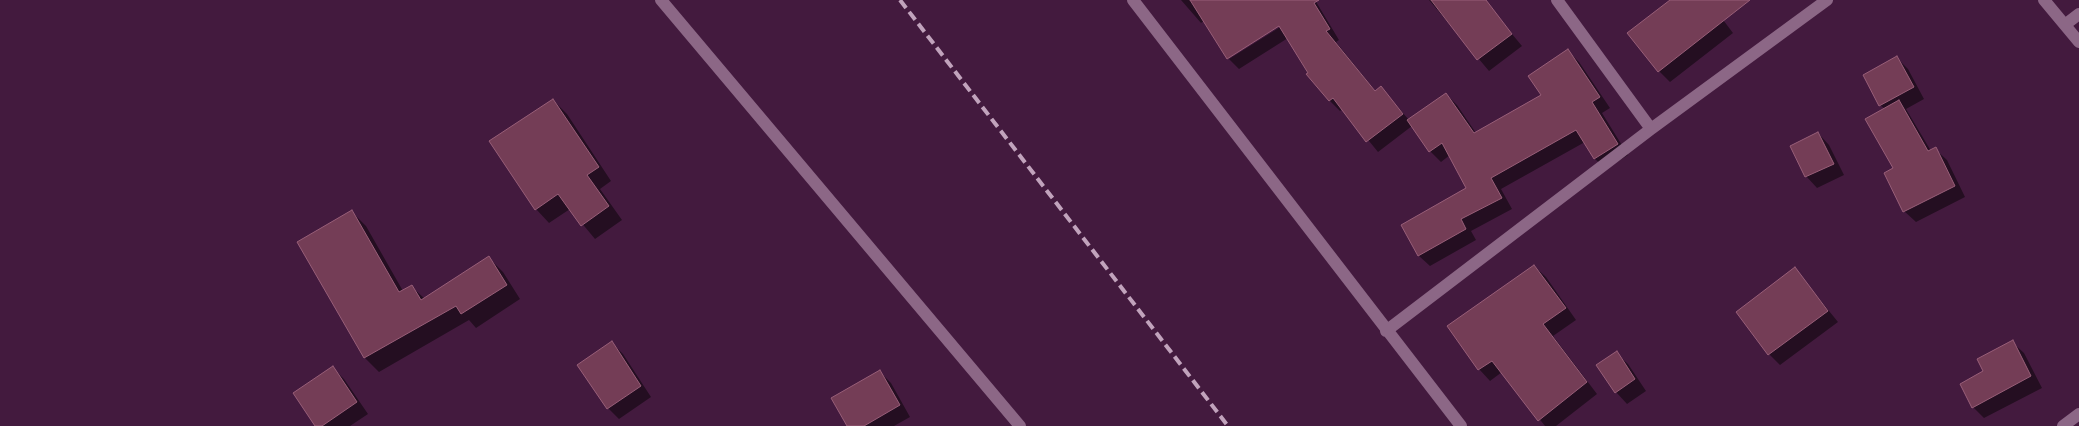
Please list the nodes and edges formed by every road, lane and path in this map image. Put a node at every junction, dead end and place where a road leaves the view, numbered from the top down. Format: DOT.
graph roads {
  1 [pos="661,0"];
  2 [pos="1134,0"];
  3 [pos="1557,0"];
  4 [pos="1827,0"];
  5 [pos="2044,0"];
  6 [pos="2079,14"];
  7 [pos="2066,24"];
  8 [pos="2079,42"];
  9 [pos="1651,129"];
  10 [pos="1386,331"];
  11 [pos="2079,414"];
  12 [pos="1020,426"];
  13 [pos="1461,426"];
  14 [pos="2063,426"];
  1 -- 12 [label="street"];
  2 -- 10 [label="street"];
  3 -- 9 [label="street"];
  4 -- 9 [label="street"];
  5 -- 7 [label="street"];
  6 -- 7 [label="street"];
  7 -- 8 [label="street"];
  9 -- 10 [label="street"];
  10 -- 13 [label="street"];
  11 -- 14 [label="street"];
}
